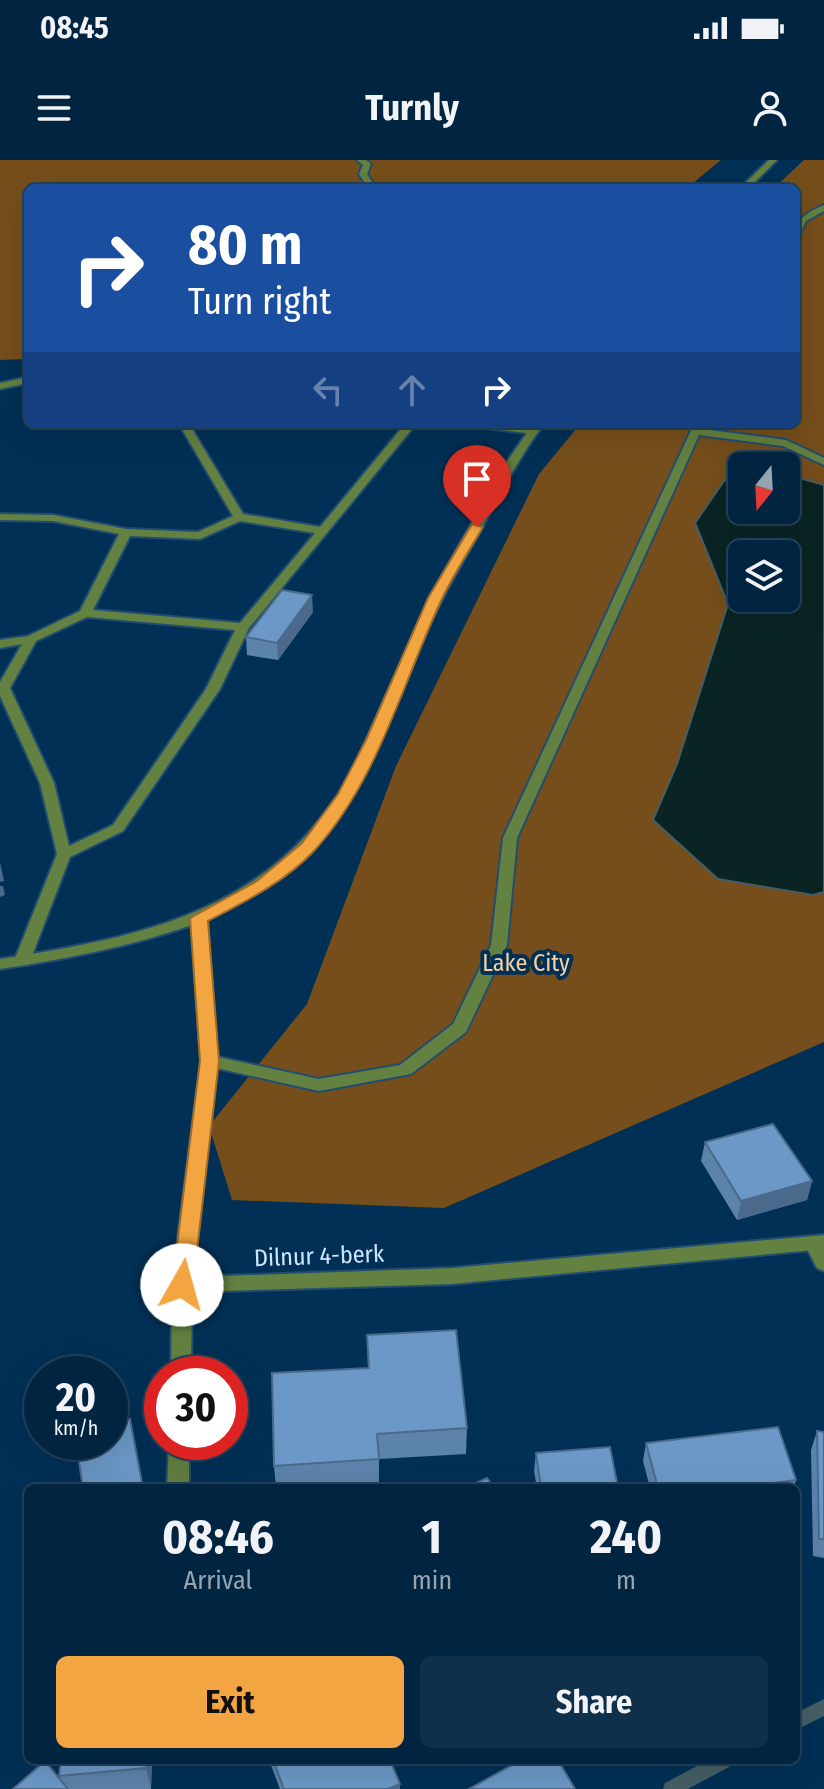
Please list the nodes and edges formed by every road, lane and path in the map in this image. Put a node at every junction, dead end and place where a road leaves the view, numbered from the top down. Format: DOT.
graph roads {
  1 [pos="361,160"];
  2 [pos="773,160"];
  3 [pos="369,184"];
  4 [pos="748,184"];
  5 [pos="824,207"];
  6 [pos="800,226"];
  7 [pos="24,381"];
  8 [pos="0,386"];
  9 [pos="186,428"];
  10 [pos="408,428"];
  11 [pos="535,428"];
  12 [pos="697,428"];
  13 [pos="703,428"];
  14 [pos="824,462"];
  15 [pos="0,517"];
  16 [pos="239,517"];
  17 [pos="322,531"];
  18 [pos="126,532"];
  19 [pos="85,613"];
  20 [pos="243,627"];
  21 [pos="31,639"];
  22 [pos="0,644"];
  23 [pos="64,854"];
  24 [pos="199,918"];
  25 [pos="22,961"];
  26 [pos="0,964"];
  27 [pos="209,1061"];
  28 [pos="819,1243"];
  29 [pos="824,1263"];
  30 [pos="182,1285"];
  31 [pos="181,1356"];
  32 [pos="179,1460"];
  33 [pos="178,1484"];
  1 -- 3 [label="street"];
  2 -- 4 [label="street"];
  5 -- 6 [label="street"];
  7 -- 8 [label="street"];
  9 -- 16 [label="street"];
  10 -- 17 [label="street"];
  11 -- 24 [label="street"];
  12 -- 27 [label="street"];
  13 -- 14 [label="street"];
  15 -- 18 [label="street"];
  16 -- 17 [label="street"];
  16 -- 18 [label="street"];
  17 -- 20 [label="street"];
  18 -- 19 [label="street"];
  19 -- 20 [label="street"];
  19 -- 21 [label="street"];
  20 -- 23 [label="street"];
  21 -- 22 [label="street"];
  21 -- 23 [label="street"];
  23 -- 25 [label="street"];
  24 -- 25 [label="street"];
  24 -- 27 [label="street"];
  25 -- 26 [label="street"];
  27 -- 30 [label="street"];
  28 -- 29 [label="street"];
  28 -- 30 [label="street, Dilnur 4-berk"];
  30 -- 31 [label="street"];
  32 -- 33 [label="street"];
}
